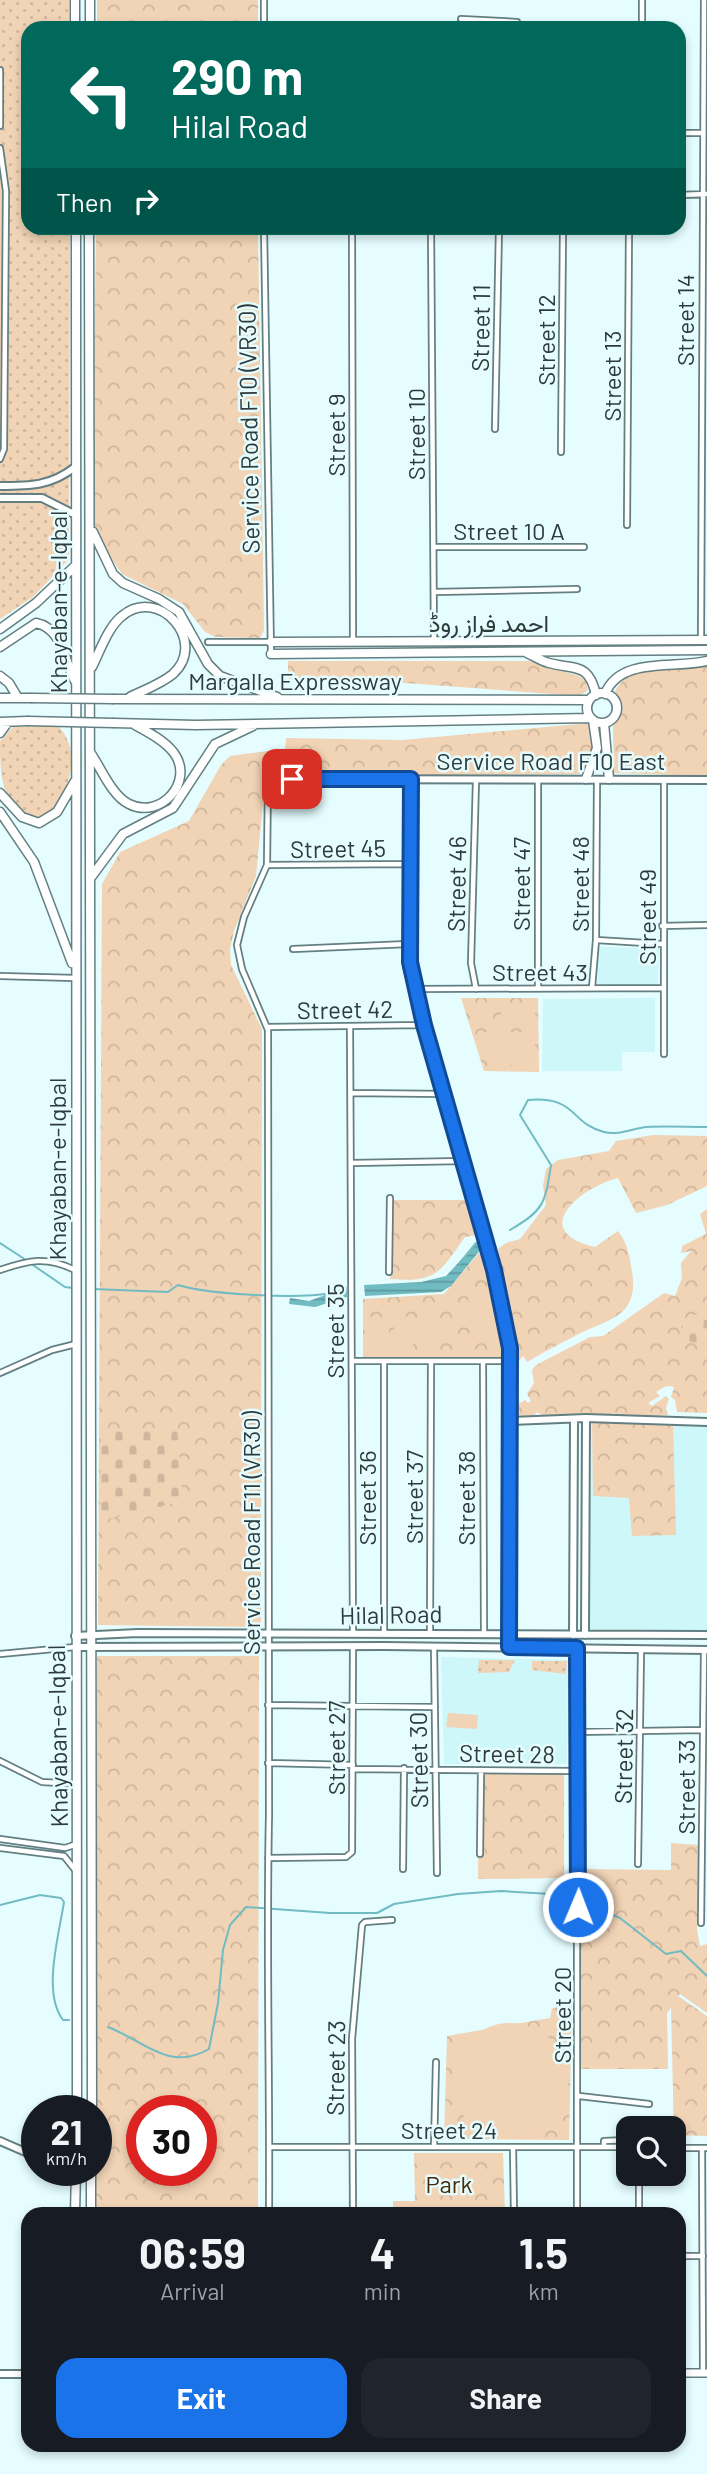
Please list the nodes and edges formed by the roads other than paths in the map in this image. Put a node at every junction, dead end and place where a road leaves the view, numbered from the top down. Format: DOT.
graph roads {
  1 [pos="75,0"];
  2 [pos="90,0"];
  3 [pos="264,0"];
  4 [pos="642,0"];
  5 [pos="704,0"];
  6 [pos="461,19"];
  7 [pos="75,21"];
  8 [pos="89,21"];
  9 [pos="264,21"];
  10 [pos="489,21"];
  11 [pos="642,21"];
  12 [pos="0,70"];
  13 [pos="0,126"];
  14 [pos="686,133"];
  15 [pos="702,133"];
  16 [pos="0,148"];
  17 [pos="704,194"];
  18 [pos="686,195"];
  19 [pos="76,235"];
  20 [pos="89,235"];
  21 [pos="264,235"];
  22 [pos="352,235"];
  23 [pos="431,235"];
  24 [pos="499,235"];
  25 [pos="563,235"];
  26 [pos="629,235"];
  27 [pos="495,429"];
  28 [pos="561,452"];
  29 [pos="0,459"];
  30 [pos="75,467"];
  31 [pos="0,486"];
  32 [pos="0,498"];
  33 [pos="76,515"];
  34 [pos="627,525"];
  35 [pos="92,530"];
  36 [pos="433,547"];
  37 [pos="584,547"];
  38 [pos="75,566"];
  39 [pos="577,589"];
  40 [pos="434,592"];
  41 [pos="0,629"];
  42 [pos="704,640"];
  43 [pos="434,641"];
  44 [pos="208,642"];
  45 [pos="271,642"];
  46 [pos="353,642"];
  47 [pos="610,645"];
  48 [pos="0,647"];
  49 [pos="707,650"];
  50 [pos="523,651"];
  51 [pos="271,654"];
  52 [pos="707,661"];
  53 [pos="91,668"];
  54 [pos="0,676"];
  55 [pos="77,683"];
  56 [pos="597,696"];
  57 [pos="0,698"];
  58 [pos="18,698"];
  59 [pos="128,699"];
  60 [pos="280,699"];
  61 [pos="592,719"];
  62 [pos="4,722"];
  63 [pos="132,723"];
  64 [pos="604,723"];
  65 [pos="259,724"];
  66 [pos="0,733"];
  67 [pos="90,752"];
  68 [pos="76,779"];
  69 [pos="268,779"];
  70 [pos="411,779"];
  71 [pos="476,779"];
  72 [pos="538,779"];
  73 [pos="586,779"];
  74 [pos="597,779"];
  75 [pos="609,779"];
  76 [pos="664,779"];
  77 [pos="707,780"];
  78 [pos="0,793"];
  79 [pos="0,812"];
  80 [pos="410,864"];
  81 [pos="267,865"];
  82 [pos="91,878"];
  83 [pos="707,925"];
  84 [pos="662,926"];
  85 [pos="596,940"];
  86 [pos="408,944"];
  87 [pos="662,944"];
  88 [pos="293,949"];
  89 [pos="75,974"];
  90 [pos="0,976"];
  91 [pos="538,988"];
  92 [pos="592,988"];
  93 [pos="663,988"];
  94 [pos="416,989"];
  95 [pos="476,989"];
  96 [pos="424,1025"];
  97 [pos="267,1027"];
  98 [pos="351,1028"];
  99 [pos="75,1047"];
  100 [pos="90,1047"];
  101 [pos="664,1054"];
  102 [pos="351,1093"];
  103 [pos="445,1094"];
  104 [pos="464,1161"];
  105 [pos="351,1163"];
  106 [pos="390,1198"];
  107 [pos="0,1270"];
  108 [pos="75,1270"];
  109 [pos="389,1272"];
  110 [pos="91,1342"];
  111 [pos="76,1343"];
  112 [pos="352,1361"];
  113 [pos="483,1361"];
  114 [pos="510,1361"];
  115 [pos="384,1362"];
  116 [pos="431,1362"];
  117 [pos="0,1373"];
  118 [pos="586,1418"];
  119 [pos="574,1419"];
  120 [pos="511,1421"];
  121 [pos="707,1422"];
  122 [pos="76,1564"];
  123 [pos="91,1564"];
  124 [pos="430,1632"];
  125 [pos="268,1633"];
  126 [pos="384,1633"];
  127 [pos="91,1634"];
  128 [pos="484,1634"];
  129 [pos="510,1634"];
  130 [pos="353,1635"];
  131 [pos="573,1635"];
  132 [pos="585,1635"];
  133 [pos="707,1635"];
  134 [pos="75,1636"];
  135 [pos="91,1646"];
  136 [pos="268,1646"];
  137 [pos="75,1647"];
  138 [pos="353,1647"];
  139 [pos="435,1647"];
  140 [pos="509,1647"];
  141 [pos="577,1648"];
  142 [pos="641,1650"];
  143 [pos="706,1650"];
  144 [pos="0,1654"];
  145 [pos="268,1705"];
  146 [pos="353,1706"];
  147 [pos="435,1707"];
  148 [pos="703,1730"];
  149 [pos="642,1731"];
  150 [pos="577,1732"];
  151 [pos="705,1758"];
  152 [pos="0,1761"];
  153 [pos="268,1763"];
  154 [pos="353,1767"];
  155 [pos="404,1768"];
  156 [pos="435,1769"];
  157 [pos="481,1770"];
  158 [pos="576,1771"];
  159 [pos="77,1784"];
  160 [pos="91,1784"];
  161 [pos="0,1839"];
  162 [pos="77,1844"];
  163 [pos="0,1847"];
  164 [pos="705,1852"];
  165 [pos="480,1854"];
  166 [pos="268,1858"];
  167 [pos="638,1864"];
  168 [pos="403,1869"];
  169 [pos="77,1871"];
  170 [pos="437,1873"];
  171 [pos="92,1900"];
  172 [pos="77,1901"];
  173 [pos="391,1920"];
  174 [pos="701,1923"];
  175 [pos="436,2062"];
  176 [pos="77,2095"];
  177 [pos="92,2095"];
  178 [pos="579,2096"];
  179 [pos="649,2104"];
  180 [pos="616,2140"];
  181 [pos="0,2141"];
  182 [pos="270,2147"];
  183 [pos="352,2147"];
  184 [pos="434,2147"];
  185 [pos="513,2147"];
  186 [pos="577,2147"];
  187 [pos="604,2147"];
  188 [pos="616,2147"];
  189 [pos="686,2148"];
  190 [pos="705,2148"];
  191 [pos="21,2150"];
  192 [pos="76,2186"];
  193 [pos="91,2186"];
  194 [pos="639,2186"];
  195 [pos="75,2207"];
  196 [pos="91,2207"];
  197 [pos="269,2207"];
  198 [pos="353,2207"];
  199 [pos="514,2207"];
  200 [pos="577,2207"];
  201 [pos="639,2207"];
  202 [pos="686,2256"];
  203 [pos="703,2256"];
  204 [pos="705,2273"];
  205 [pos="686,2373"];
  206 [pos="705,2373"];
  207 [pos="0,2374"];
  208 [pos="21,2374"];
  1 -- 7 [label="main road"];
  2 -- 8 [label="main road"];
  3 -- 9 [label="street"];
  4 -- 11 [label="street"];
  5 -- 15 [label="street, Street 14"];
  6 -- 10 [label="street"];
  12 -- 13 [label="street"];
  14 -- 15 [label="street"];
  15 -- 17 [label="street, Street 14"];
  16 -- 29 [label="street"];
  17 -- 18 [label="street"];
  17 -- 42 [label="street, Street 14"];
  19 -- 30 [label="main road, Khayaban-e-Iqbal"];
  20 -- 35 [label="main road, Khayaban-e-Iqbal"];
  21 -- 45 [label="street, Service Road F10 (VR30)"];
  22 -- 46 [label="street, Street 9"];
  23 -- 36 [label="street, Street 10"];
  24 -- 27 [label="street, Street 11"];
  25 -- 28 [label="street, Street 12"];
  26 -- 34 [label="street, Street 13"];
  30 -- 31 [label="street"];
  30 -- 33 [label="main road, Khayaban-e-Iqbal"];
  32 -- 33 [label="street"];
  33 -- 38 [label="main road, Khayaban-e-Iqbal"];
  35 -- 53 [label="main road, Khayaban-e-Iqbal"];
  35 -- 60 [label="main road"];
  36 -- 37 [label="street, Street 10 A"];
  36 -- 40 [label="street, Street 10"];
  38 -- 41 [label="main road"];
  38 -- 55 [label="main road, Khayaban-e-Iqbal"];
  39 -- 40 [label="street"];
  40 -- 43 [label="street, Street 10"];
  42 -- 47 [label="main road, احمد فراز روڈ"];
  43 -- 46 [label="main road, احمد فراز روڈ"];
  43 -- 47 [label="main road, احمد فراز روڈ"];
  44 -- 45 [label="street"];
  45 -- 46 [label="main road, احمد فراز روڈ"];
  45 -- 51 [label="street, Service Road F10 (VR30)"];
  47 -- 49 [label="main road, احمد فراز روڈ"];
  47 -- 50 [label="main road, احمد فراز روڈ"];
  48 -- 55 [label="main road"];
  50 -- 51 [label="main road, احمد فراز روڈ"];
  50 -- 56 [label="main road"];
  52 -- 56 [label="main road"];
  53 -- 59 [label="main road"];
  53 -- 67 [label="main road, Khayaban-e-Iqbal"];
  54 -- 58 [label="main road"];
  55 -- 68 [label="main road, Khayaban-e-Iqbal"];
  56 -- 60 [label="main road, Margalla Expressway"];
  56 -- 61 [label="main road"];
  56 -- 64 [label="main road"];
  57 -- 58 [label="main road, Margalla Expressway"];
  58 -- 59 [label="main road, Margalla Expressway, bridge"];
  59 -- 60 [label="main road, Margalla Expressway"];
  61 -- 64 [label="main road"];
  61 -- 65 [label="main road, Margalla Expressway"];
  61 -- 73 [label="main road"];
  62 -- 63 [label="main road, Margalla Expressway, bridge"];
  62 -- 66 [label="main road"];
  63 -- 65 [label="main road, Margalla Expressway"];
  63 -- 67 [label="main road"];
  64 -- 75 [label="main road"];
  65 -- 82 [label="main road"];
  67 -- 82 [label="main road, Khayaban-e-Iqbal"];
  68 -- 78 [label="main road"];
  68 -- 89 [label="main road, Khayaban-e-Iqbal"];
  69 -- 70 [label="street, Service Road F10 East"];
  69 -- 81 [label="street"];
  70 -- 71 [label="street, Service Road F10 East"];
  70 -- 80 [label="street"];
  71 -- 72 [label="street, Service Road F10 East"];
  71 -- 95 [label="street, Street 46"];
  72 -- 73 [label="street, Service Road F10 East"];
  72 -- 91 [label="street, Street 47"];
  73 -- 74 [label="street, Service Road F10 East"];
  74 -- 75 [label="street, Service Road F10 East"];
  74 -- 85 [label="street, Street 48"];
  75 -- 76 [label="street, Service Road F10 East"];
  76 -- 77 [label="street, Service Road F10 East"];
  76 -- 84 [label="street, Street 49"];
  79 -- 89 [label="main road"];
  80 -- 81 [label="street, Street 45"];
  80 -- 86 [label="street"];
  81 -- 97 [label="street, Service Road F11 (VR30)"];
  82 -- 100 [label="main road, Khayaban-e-Iqbal"];
  83 -- 84 [label="street"];
  84 -- 87 [label="street, Street 49"];
  85 -- 87 [label="street"];
  85 -- 92 [label="street, Street 48"];
  86 -- 88 [label="street"];
  86 -- 94 [label="street"];
  87 -- 93 [label="street, Street 49"];
  89 -- 90 [label="street"];
  89 -- 99 [label="main road, Khayaban-e-Iqbal"];
  91 -- 92 [label="street, Street 43"];
  91 -- 95 [label="street, Street 43"];
  92 -- 93 [label="street, Street 43"];
  93 -- 101 [label="street, Street 49"];
  94 -- 95 [label="street, Street 43"];
  94 -- 96 [label="street"];
  96 -- 98 [label="street, Street 42"];
  96 -- 103 [label="street"];
  97 -- 98 [label="street, Street 42"];
  97 -- 125 [label="street, Service Road F11 (VR30)"];
  98 -- 102 [label="street, Street 35"];
  99 -- 100 [label="main road"];
  99 -- 108 [label="main road, Khayaban-e-Iqbal"];
  100 -- 110 [label="main road, Khayaban-e-Iqbal"];
  102 -- 103 [label="street"];
  102 -- 105 [label="street, Street 35"];
  103 -- 104 [label="street"];
  104 -- 105 [label="street"];
  104 -- 114 [label="street"];
  105 -- 112 [label="street, Street 35"];
  106 -- 109 [label="street"];
  107 -- 108 [label="street"];
  108 -- 111 [label="main road, Khayaban-e-Iqbal"];
  110 -- 111 [label="main road"];
  110 -- 123 [label="main road, Khayaban-e-Iqbal"];
  111 -- 117 [label="street"];
  111 -- 122 [label="main road, Khayaban-e-Iqbal"];
  112 -- 115 [label="street"];
  112 -- 130 [label="street, Street 35"];
  113 -- 114 [label="street"];
  113 -- 116 [label="street"];
  113 -- 128 [label="street, Street 38"];
  114 -- 120 [label="street"];
  115 -- 116 [label="street"];
  115 -- 126 [label="street, Street 36"];
  116 -- 124 [label="street, Street 37"];
  118 -- 119 [label="street"];
  118 -- 121 [label="street"];
  118 -- 132 [label="street"];
  119 -- 120 [label="street"];
  119 -- 131 [label="street"];
  120 -- 129 [label="street"];
  122 -- 123 [label="main road"];
  122 -- 134 [label="main road, Khayaban-e-Iqbal"];
  123 -- 127 [label="main road, Khayaban-e-Iqbal"];
  124 -- 126 [label="street, Hilal Road"];
  124 -- 128 [label="street, Hilal Road"];
  125 -- 127 [label="street, Hilal Road"];
  125 -- 130 [label="street, Hilal Road"];
  125 -- 136 [label="street, Service Road F11 (VR30)"];
  126 -- 130 [label="street, Hilal Road"];
  127 -- 134 [label="street, Hilal Road"];
  127 -- 135 [label="main road, Khayaban-e-Iqbal"];
  128 -- 129 [label="street, Hilal Road"];
  129 -- 131 [label="street, Hilal Road"];
  129 -- 140 [label="street"];
  131 -- 132 [label="street, Hilal Road"];
  132 -- 133 [label="street, Hilal Road"];
  134 -- 137 [label="main road, Khayaban-e-Iqbal"];
  135 -- 136 [label="street, Hilal Road"];
  135 -- 137 [label="street, Hilal Road"];
  135 -- 160 [label="main road, Khayaban-e-Iqbal"];
  136 -- 138 [label="street, Hilal Road"];
  136 -- 145 [label="street, Service Road F11 (VR30)"];
  137 -- 144 [label="street"];
  137 -- 159 [label="main road, Khayaban-e-Iqbal"];
  138 -- 139 [label="street, Hilal Road"];
  138 -- 146 [label="street, Street 27"];
  139 -- 140 [label="street, Hilal Road"];
  139 -- 147 [label="street, Street 30"];
  140 -- 141 [label="street, Hilal Road"];
  141 -- 142 [label="street, Hilal Road"];
  141 -- 150 [label="street, Street 20"];
  142 -- 143 [label="street, Hilal Road"];
  142 -- 149 [label="street, Street 32"];
  143 -- 148 [label="street, Street 33"];
  145 -- 146 [label="street"];
  145 -- 153 [label="street, Service Road F11 (VR30)"];
  146 -- 147 [label="street"];
  146 -- 154 [label="street, Street 27"];
  147 -- 156 [label="street, Street 30"];
  148 -- 149 [label="street"];
  148 -- 151 [label="street, Street 33"];
  149 -- 150 [label="street"];
  149 -- 167 [label="street, Street 32"];
  150 -- 158 [label="street, Street 20"];
  151 -- 164 [label="street, Street 33"];
  152 -- 159 [label="street"];
  153 -- 154 [label="street, Street 28"];
  153 -- 166 [label="street, Service Road F11 (VR30)"];
  154 -- 155 [label="street, Street 28"];
  154 -- 166 [label="street, Street 27"];
  155 -- 156 [label="street, Street 28"];
  155 -- 168 [label="street"];
  156 -- 157 [label="street, Street 28"];
  156 -- 170 [label="street, Street 30"];
  157 -- 158 [label="street, Street 28"];
  157 -- 165 [label="street"];
  158 -- 178 [label="street, Street 20"];
  159 -- 160 [label="main road"];
  159 -- 162 [label="main road, Khayaban-e-Iqbal"];
  160 -- 171 [label="main road, Khayaban-e-Iqbal"];
  161 -- 162 [label="street"];
  162 -- 169 [label="main road, Khayaban-e-Iqbal"];
  163 -- 169 [label="street"];
  164 -- 174 [label="street, Street 33"];
  166 -- 182 [label="street, Service Road F11 (VR30)"];
  169 -- 172 [label="main road, Khayaban-e-Iqbal"];
  171 -- 172 [label="main road"];
  171 -- 177 [label="main road, Khayaban-e-Iqbal"];
  172 -- 176 [label="main road, Khayaban-e-Iqbal"];
  173 -- 183 [label="street, Street 23"];
  175 -- 184 [label="street"];
  178 -- 179 [label="street"];
  178 -- 186 [label="street, Street 20"];
  180 -- 187 [label="street"];
  181 -- 191 [label="street"];
  182 -- 183 [label="street, Street 24"];
  182 -- 197 [label="street, Service Road F11 (VR30)"];
  183 -- 184 [label="street, Street 24"];
  183 -- 198 [label="street, Street 23"];
  184 -- 185 [label="street, Street 24"];
  185 -- 186 [label="street, Street 24"];
  185 -- 199 [label="street"];
  186 -- 187 [label="street, Street 24"];
  186 -- 200 [label="street, Street 20"];
  187 -- 188 [label="street, Street 24"];
  189 -- 190 [label="street"];
  190 -- 203 [label="street"];
  192 -- 195 [label="main road"];
  193 -- 196 [label="main road"];
  194 -- 201 [label="street"];
  202 -- 203 [label="street"];
  203 -- 204 [label="street"];
  204 -- 206 [label="street"];
  205 -- 206 [label="main road"];
  207 -- 208 [label="street"];
}
